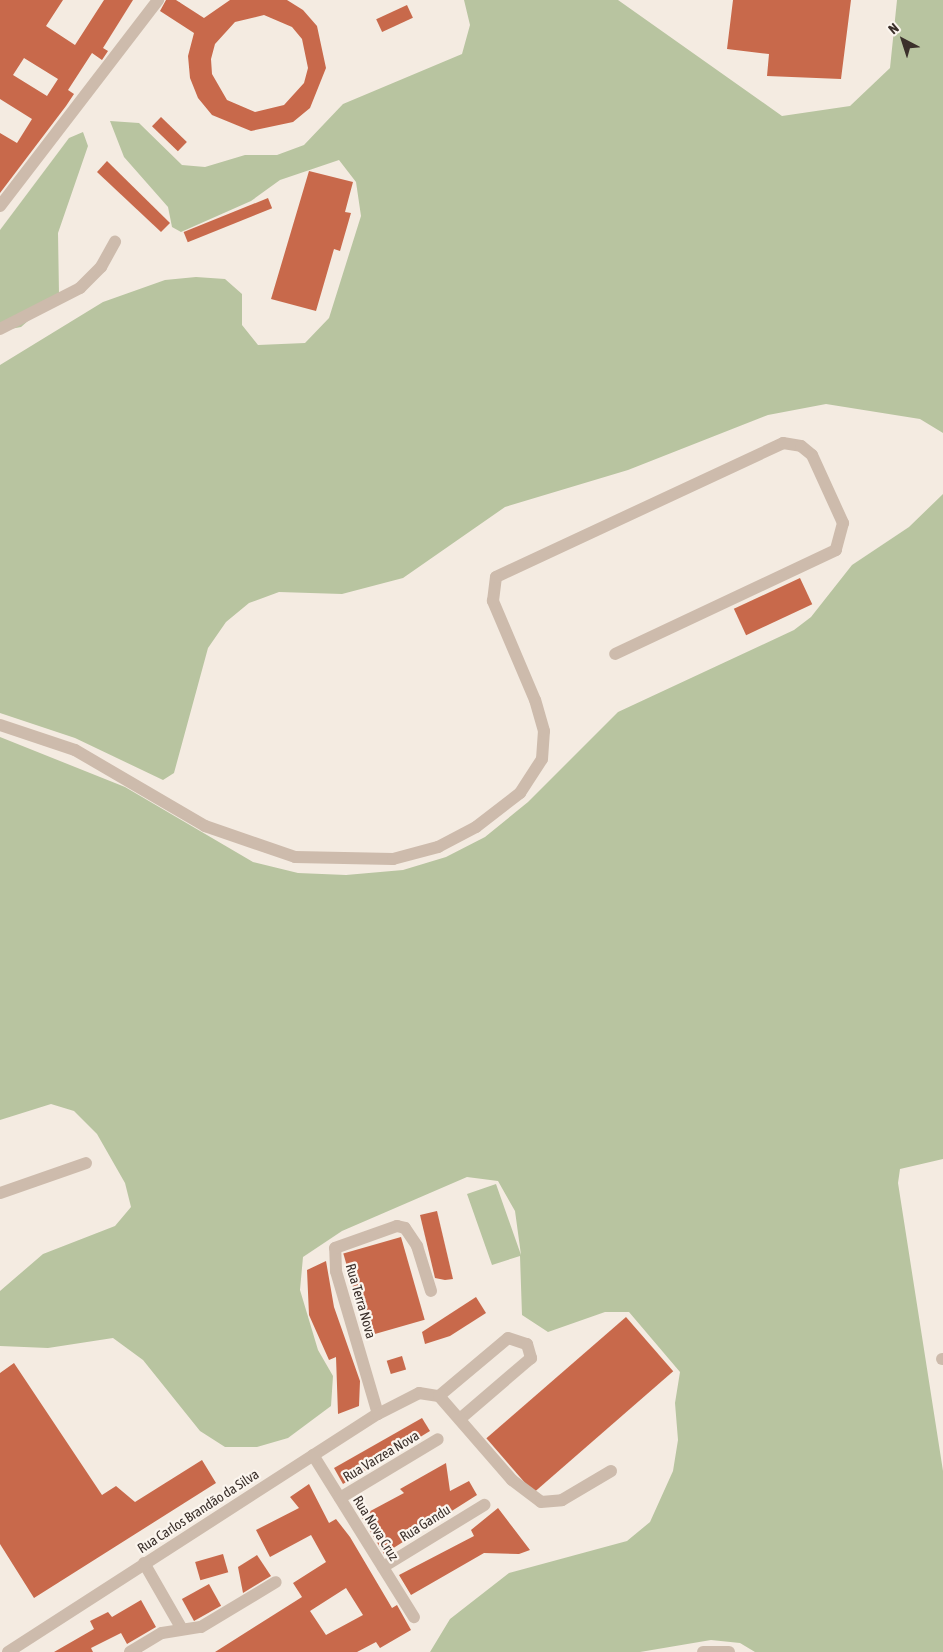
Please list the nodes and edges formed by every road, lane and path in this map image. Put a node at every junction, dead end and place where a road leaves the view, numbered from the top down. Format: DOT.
graph roads {
  1 [pos="158,0"];
  2 [pos="0,206"];
  3 [pos="115,242"];
  4 [pos="0,329"];
  5 [pos="615,654"];
  6 [pos="0,725"];
  7 [pos="86,1163"];
  8 [pos="0,1193"];
  9 [pos="431,1291"];
  10 [pos="439,1396"];
  11 [pos="378,1414"];
  12 [pos="461,1418"];
  13 [pos="438,1439"];
  14 [pos="313,1455"];
  15 [pos="611,1471"];
  16 [pos="340,1498"];
  17 [pos="484,1505"];
  18 [pos="144,1563"];
  19 [pos="383,1567"];
  20 [pos="276,1582"];
  21 [pos="414,1617"];
  22 [pos="182,1629"];
  23 [pos="8,1652"];
  24 [pos="130,1652"];
  25 [pos="702,1652"];
  26 [pos="728,1652"];
  1 -- 2 [label="street"];
  3 -- 4 [label="street"];
  5 -- 6 [label="street"];
  7 -- 8 [label="street"];
  9 -- 11 [label="street, Rua Terra Nova"];
  10 -- 11 [label="street, Rua Carlos Brandão da Silva"];
  10 -- 12 [label="street"];
  10 -- 12 [label="street"];
  11 -- 14 [label="street, Rua Carlos Brandão da Silva"];
  12 -- 15 [label="street"];
  13 -- 16 [label="street, Rua Varzea Nova"];
  14 -- 16 [label="street, Rua Nova Cruz"];
  14 -- 18 [label="street, Rua Carlos Brandão da Silva"];
  16 -- 19 [label="street, Rua Nova Cruz"];
  17 -- 19 [label="street, Rua Gandu"];
  18 -- 22 [label="street"];
  18 -- 23 [label="street, Rua Carlos Brandão da Silva"];
  19 -- 21 [label="street, Rua Nova Cruz"];
  20 -- 22 [label="street"];
  22 -- 24 [label="street"];
  25 -- 26 [label="street"];
}
